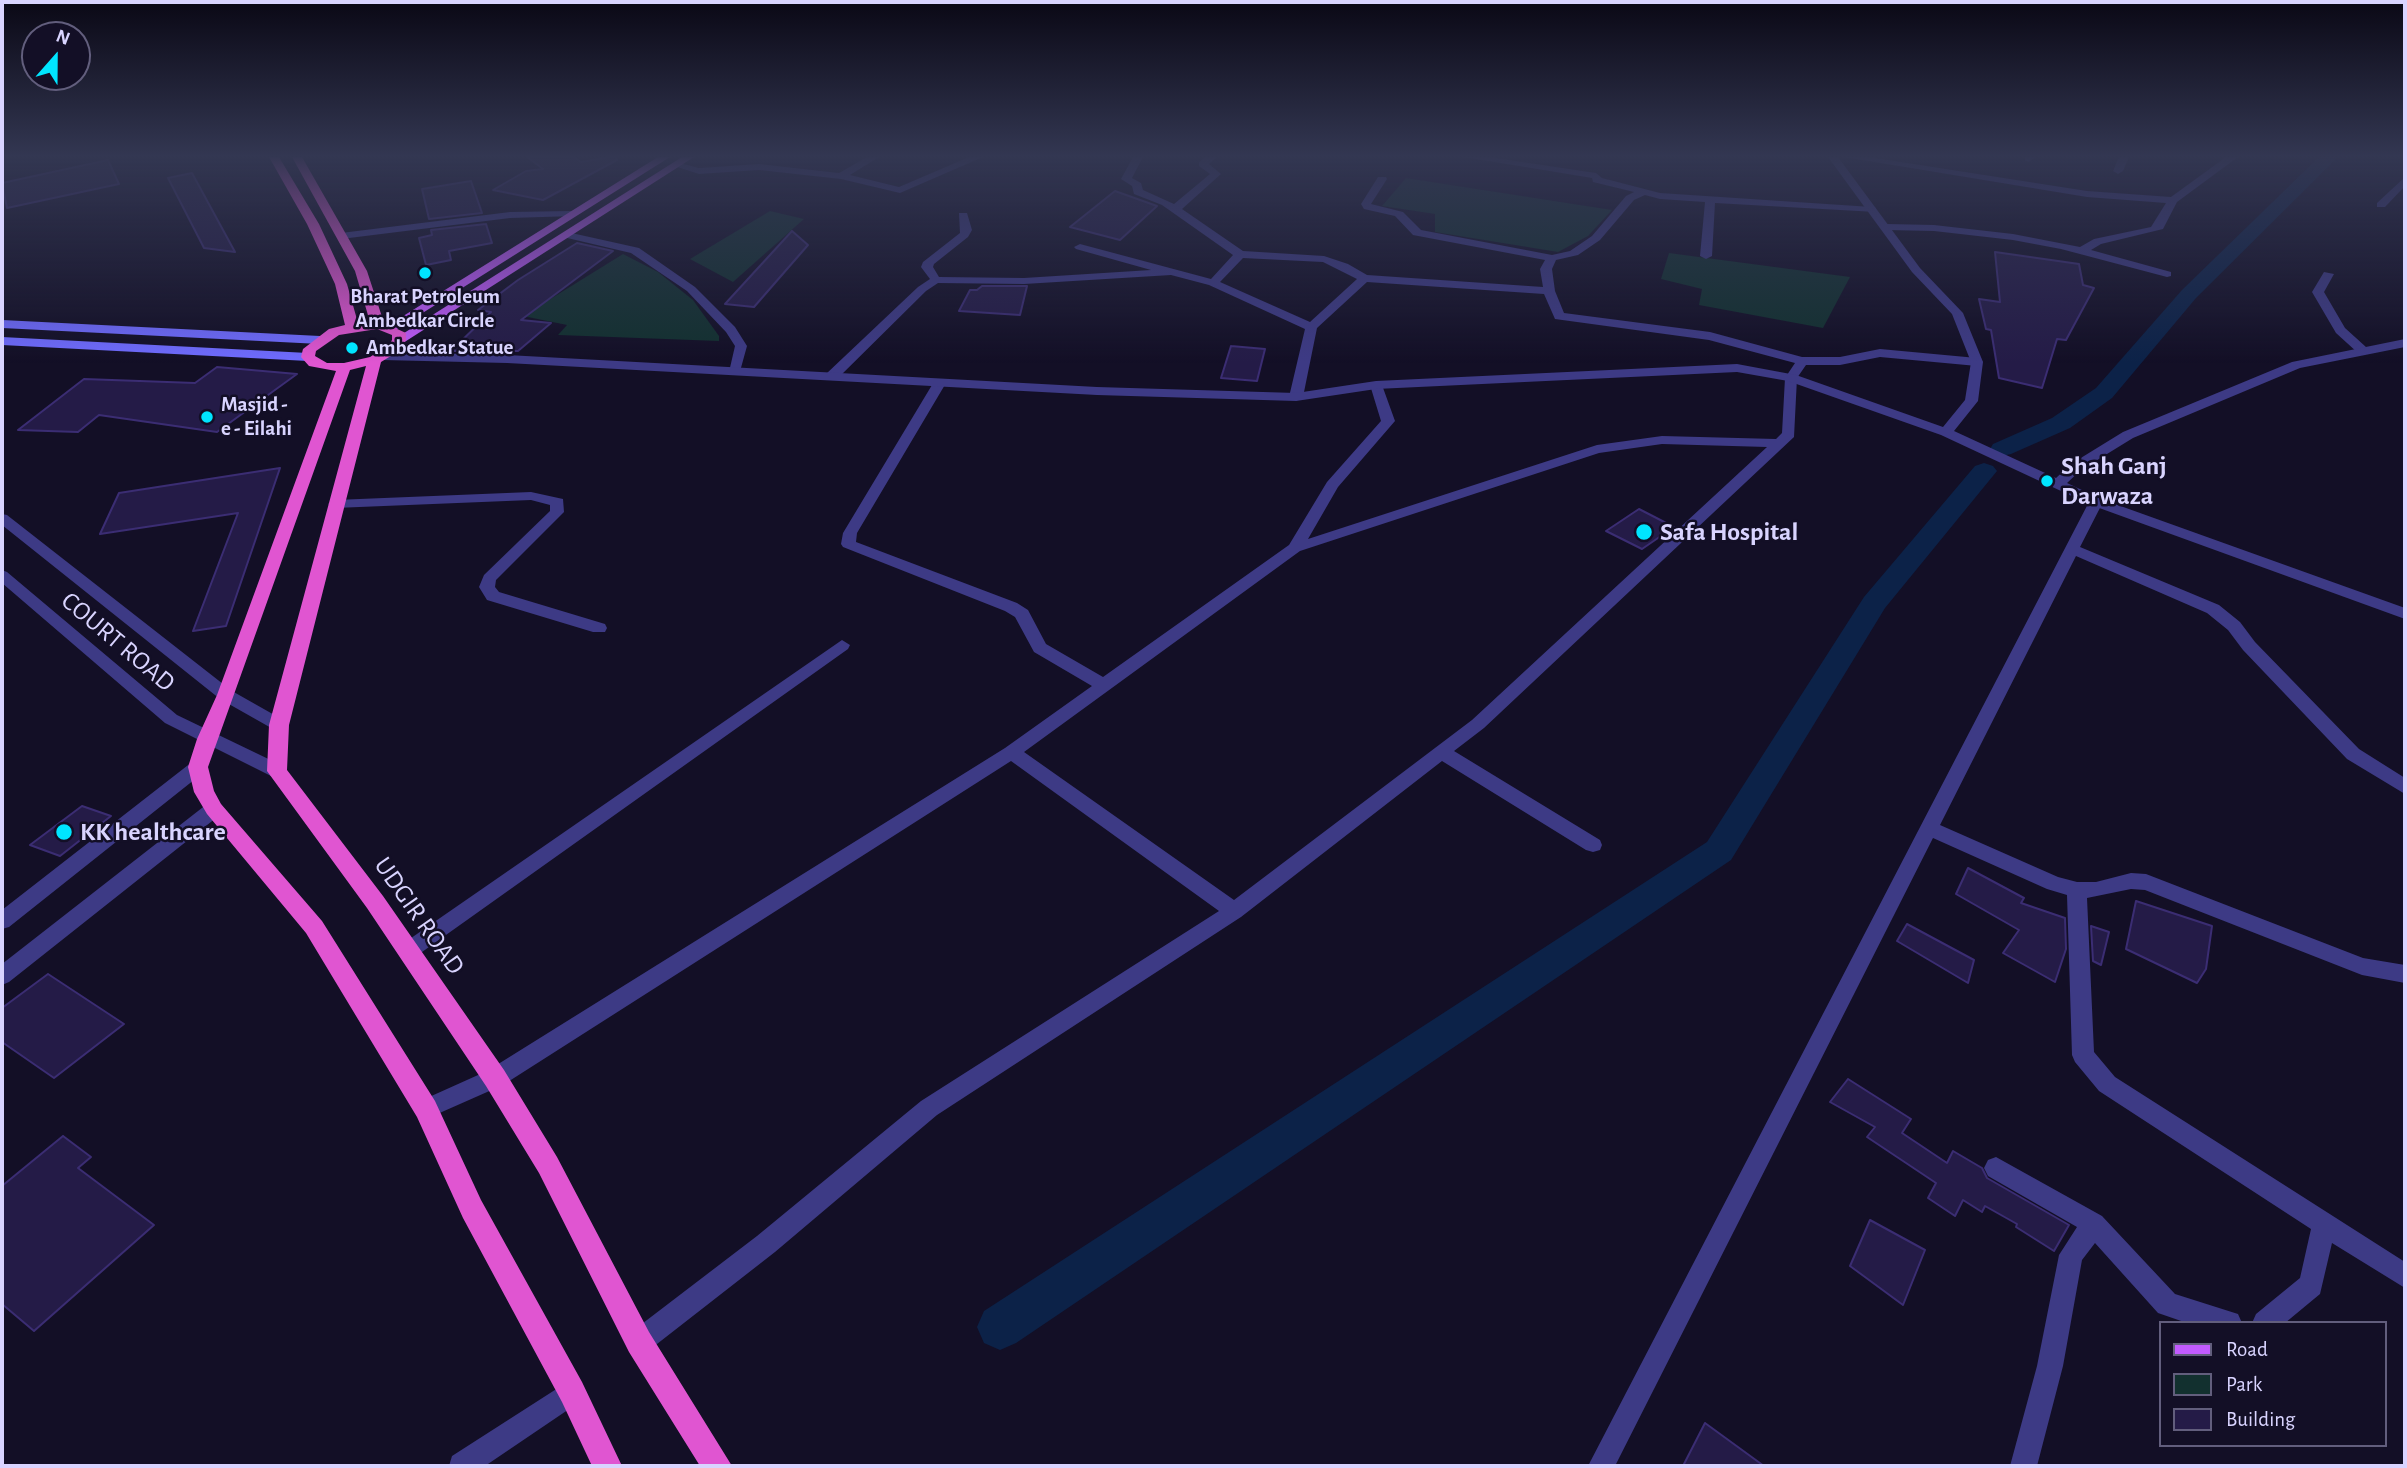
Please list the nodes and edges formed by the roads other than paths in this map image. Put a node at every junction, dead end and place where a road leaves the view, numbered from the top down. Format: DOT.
graph roads {
  1 [pos="314,226"];
  2 [pos="335,226"];
  3 [pos="425,226"];
  4 [pos="552,226"];
  5 [pos="582,226"];
  6 [pos="966,226"];
  7 [pos="1199,226"];
  8 [pos="1412,226"];
  9 [pos="1607,226"];
  10 [pos="1708,226"];
  11 [pos="2160,226"];
  12 [pos="1887,227"];
  13 [pos="567,235"];
  14 [pos="341,236"];
  15 [pos="1080,247"];
  16 [pos="2082,251"];
  17 [pos="1240,254"];
  18 [pos="1706,256"];
  19 [pos="1552,258"];
  20 [pos="1170,272"];
  21 [pos="2167,274"];
  22 [pos="2328,274"];
  23 [pos="1364,278"];
  24 [pos="936,280"];
  25 [pos="1213,283"];
  26 [pos="1549,291"];
  27 [pos="2,324"];
  28 [pos="352,327"];
  29 [pos="384,327"];
  30 [pos="1311,327"];
  31 [pos="320,340"];
  32 [pos="399,340"];
  33 [pos="2,341"];
  34 [pos="2405,343"];
  35 [pos="2362,350"];
  36 [pos="308,357"];
  37 [pos="379,358"];
  38 [pos="1802,361"];
  39 [pos="1977,362"];
  40 [pos="344,367"];
  41 [pos="735,372"];
  42 [pos="831,377"];
  43 [pos="1791,378"];
  44 [pos="940,383"];
  45 [pos="1376,385"];
  46 [pos="1296,397"];
  47 [pos="1947,432"];
  48 [pos="1777,443"];
  49 [pos="2057,485"];
  50 [pos="2096,502"];
  51 [pos="335,504"];
  52 [pos="2,518"];
  53 [pos="1295,548"];
  54 [pos="2071,549"];
  55 [pos="2,575"];
  56 [pos="2405,614"];
  57 [pos="598,628"];
  58 [pos="842,645"];
  59 [pos="1102,684"];
  60 [pos="226,695"];
  61 [pos="279,725"];
  62 [pos="207,739"];
  63 [pos="1011,752"];
  64 [pos="1443,752"];
  65 [pos="198,767"];
  66 [pos="276,771"];
  67 [pos="2405,787"];
  68 [pos="214,809"];
  69 [pos="1929,828"];
  70 [pos="1593,845"];
  71 [pos="2077,890"];
  72 [pos="1234,911"];
  73 [pos="2,921"];
  74 [pos="408,951"];
  75 [pos="2405,975"];
  76 [pos="2,976"];
  77 [pos="495,1078"];
  78 [pos="426,1109"];
  79 [pos="1996,1168"];
  80 [pos="2094,1224"];
  81 [pos="2324,1225"];
  82 [pos="2405,1276"];
  83 [pos="2222,1321"];
  84 [pos="2267,1321"];
  85 [pos="639,1342"];
  86 [pos="572,1392"];
  87 [pos="461,1466"];
  88 [pos="607,1466"];
  89 [pos="717,1466"];
  90 [pos="1601,1466"];
  91 [pos="2024,1466"];
  1 -- 28 [label="highway"];
  2 -- 14 [label="highway"];
  3 -- 14 [label="street"];
  4 -- 29 [label="main road"];
  5 -- 13 [label="main road"];
  6 -- 24 [label="street"];
  7 -- 17 [label="street"];
  8 -- 19 [label="street"];
  9 -- 19 [label="street"];
  10 -- 18 [label="street"];
  11 -- 16 [label="street"];
  12 -- 16 [label="street"];
  12 -- 39 [label="street"];
  13 -- 32 [label="main road"];
  13 -- 41 [label="street"];
  14 -- 29 [label="highway"];
  15 -- 20 [label="street"];
  16 -- 21 [label="street"];
  17 -- 23 [label="street"];
  17 -- 25 [label="street"];
  19 -- 26 [label="street"];
  20 -- 24 [label="street"];
  20 -- 25 [label="street"];
  22 -- 35 [label="street"];
  23 -- 26 [label="street"];
  23 -- 30 [label="street"];
  24 -- 42 [label="street"];
  25 -- 30 [label="street"];
  26 -- 38 [label="street"];
  27 -- 31 [label="main road"];
  28 -- 29 [label="highway"];
  28 -- 31 [label="highway"];
  29 -- 32 [label="highway"];
  30 -- 46 [label="street"];
  31 -- 36 [label="highway"];
  32 -- 37 [label="highway"];
  33 -- 36 [label="main road"];
  34 -- 35 [label="street"];
  35 -- 49 [label="street"];
  36 -- 40 [label="highway"];
  37 -- 40 [label="highway"];
  37 -- 41 [label="street"];
  37 -- 51 [label="highway"];
  38 -- 39 [label="street"];
  38 -- 43 [label="street"];
  39 -- 47 [label="street"];
  40 -- 60 [label="highway"];
  41 -- 42 [label="street"];
  42 -- 44 [label="street"];
  43 -- 45 [label="street"];
  43 -- 47 [label="street"];
  43 -- 48 [label="street"];
  44 -- 46 [label="street"];
  44 -- 59 [label="street"];
  45 -- 46 [label="street"];
  45 -- 53 [label="street"];
  47 -- 49 [label="street"];
  48 -- 53 [label="street"];
  48 -- 64 [label="street"];
  49 -- 50 [label="street"];
  50 -- 54 [label="street"];
  50 -- 56 [label="street"];
  51 -- 57 [label="street"];
  51 -- 61 [label="highway"];
  52 -- 60 [label="street"];
  53 -- 59 [label="street"];
  54 -- 67 [label="street"];
  54 -- 69 [label="street"];
  55 -- 62 [label="street, COURT ROAD"];
  58 -- 74 [label="street"];
  59 -- 63 [label="street"];
  60 -- 61 [label="street"];
  60 -- 62 [label="highway"];
  61 -- 66 [label="highway"];
  62 -- 65 [label="highway"];
  62 -- 66 [label="street, COURT ROAD"];
  63 -- 72 [label="street"];
  63 -- 77 [label="street"];
  64 -- 70 [label="street"];
  64 -- 72 [label="street"];
  65 -- 68 [label="highway"];
  65 -- 73 [label="street"];
  66 -- 74 [label="highway, UDGIR ROAD"];
  68 -- 76 [label="street"];
  68 -- 78 [label="highway"];
  69 -- 71 [label="street"];
  69 -- 90 [label="street"];
  71 -- 75 [label="street"];
  71 -- 81 [label="street"];
  72 -- 85 [label="street"];
  74 -- 77 [label="highway, UDGIR ROAD"];
  77 -- 78 [label="street"];
  77 -- 85 [label="highway, UDGIR ROAD"];
  78 -- 86 [label="highway"];
  79 -- 80 [label="street"];
  80 -- 83 [label="street"];
  80 -- 91 [label="street"];
  81 -- 82 [label="street"];
  81 -- 84 [label="street"];
  85 -- 89 [label="highway, UDGIR ROAD"];
  86 -- 87 [label="street"];
  86 -- 88 [label="highway"];
}
